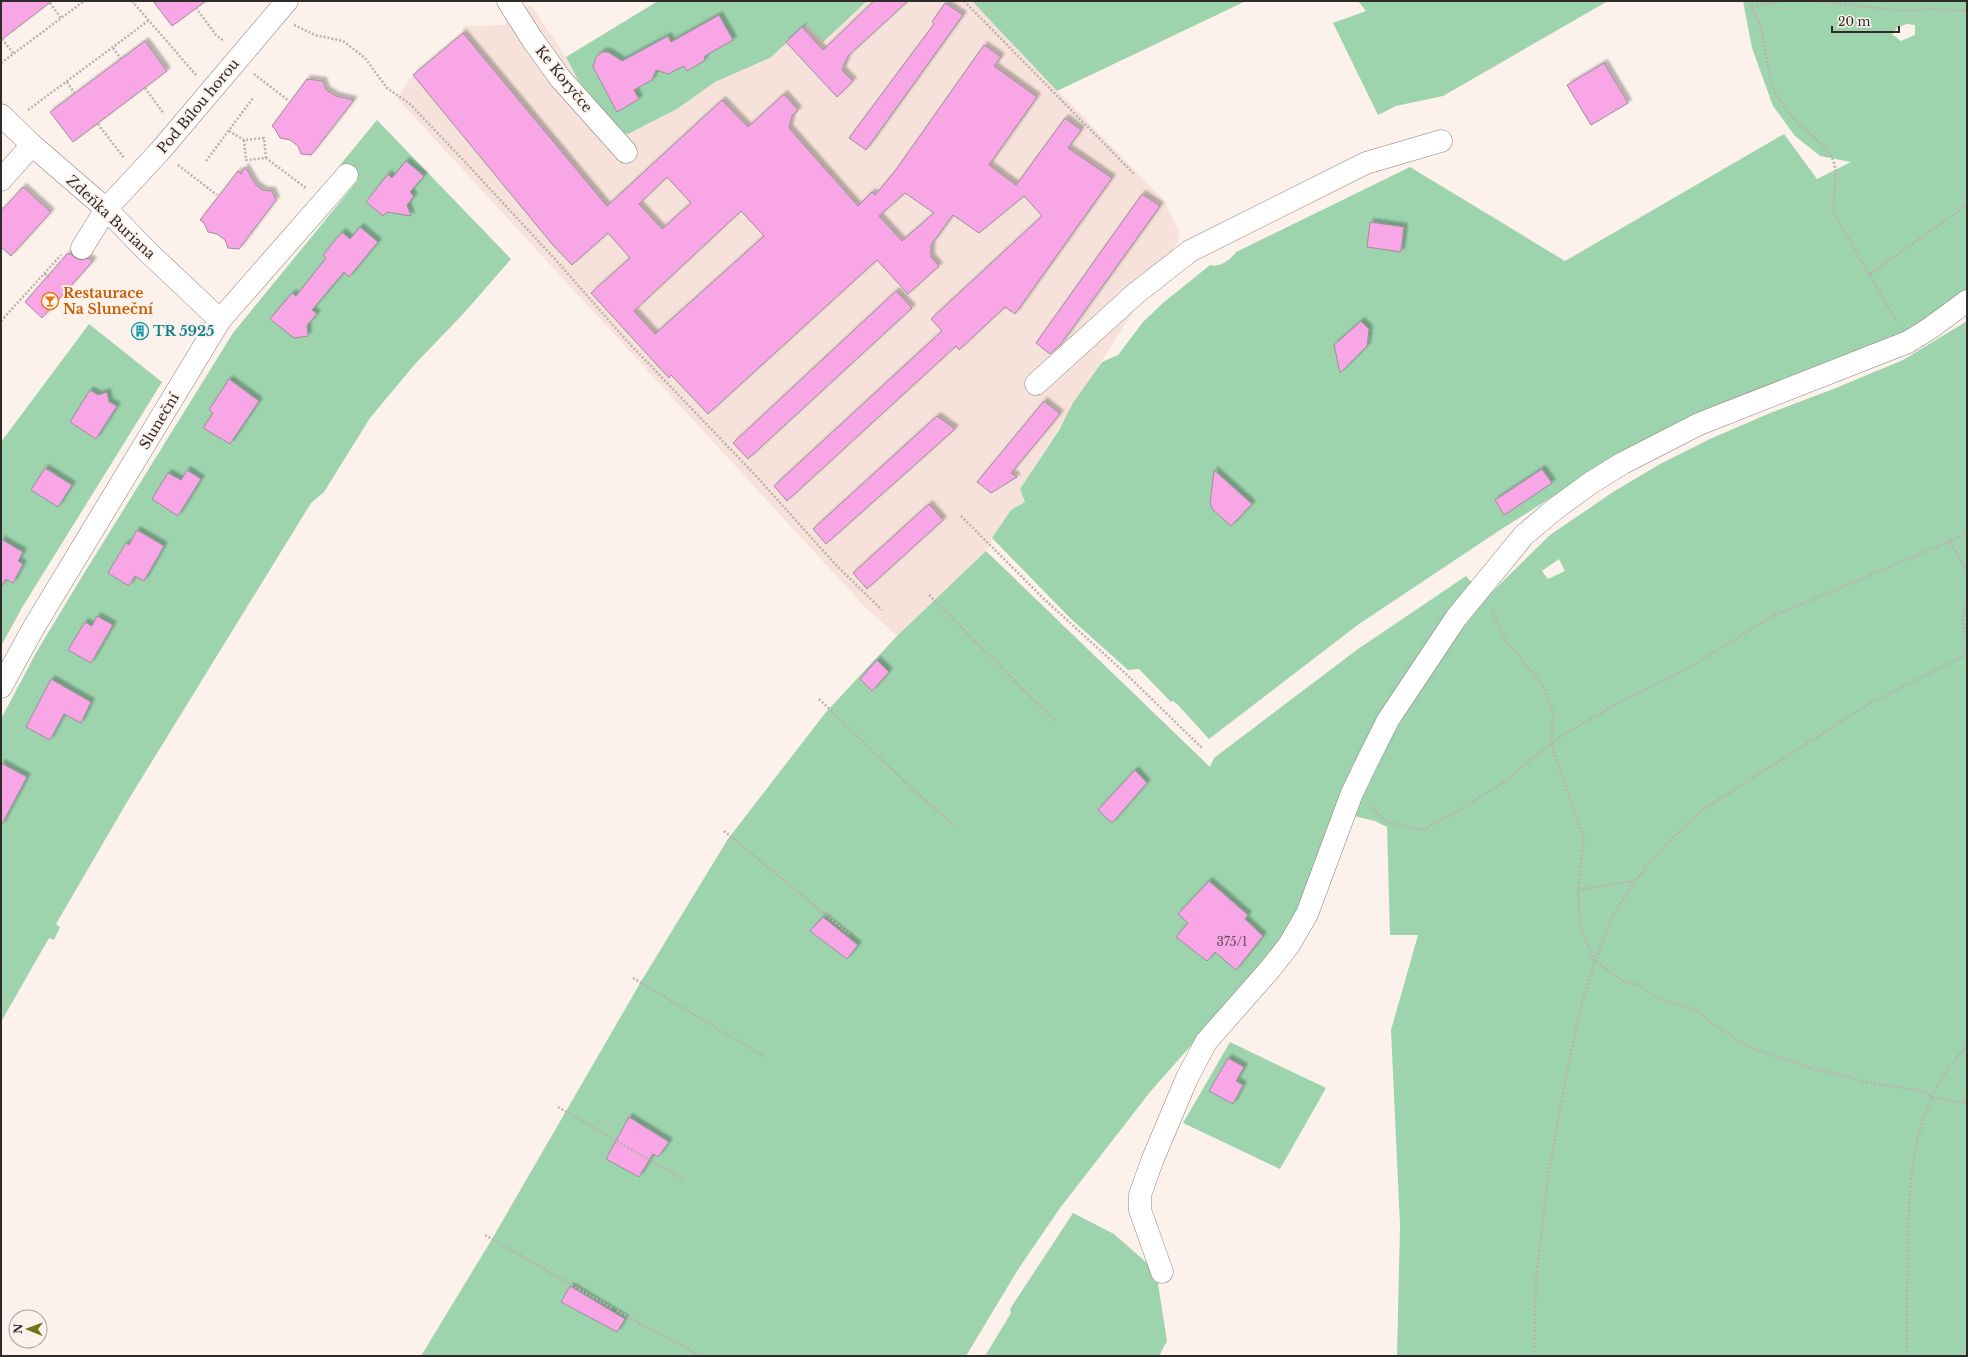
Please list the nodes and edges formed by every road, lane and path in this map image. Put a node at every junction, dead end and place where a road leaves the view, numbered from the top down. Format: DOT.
graph roads {
  1 [pos="84,1"];
  2 [pos="132,1"];
  3 [pos="508,1"];
  4 [pos="964,1"];
  5 [pos="1747,1"];
  6 [pos="1780,1"];
  7 [pos="1816,1"];
  8 [pos="50,3"];
  9 [pos="283,5"];
  10 [pos="1752,7"];
  11 [pos="196,8"];
  12 [pos="1967,11"];
  13 [pos="61,18"];
  14 [pos="148,21"];
  15 [pos="2,39"];
  16 [pos="113,48"];
  17 [pos="13,53"];
  18 [pos="239,58"];
  19 [pos="120,59"];
  20 [pos="1,63"];
  21 [pos="67,82"];
  22 [pos="145,88"];
  23 [pos="212,91"];
  24 [pos="75,94"];
  25 [pos="253,98"];
  26 [pos="289,100"];
  27 [pos="27,111"];
  28 [pos="1,115"];
  29 [pos="98,124"];
  30 [pos="179,128"];
  31 [pos="229,131"];
  32 [pos="244,140"];
  33 [pos="1441,141"];
  34 [pos="32,145"];
  35 [pos="160,151"];
  36 [pos="626,152"];
  37 [pos="266,158"];
  38 [pos="206,161"];
  39 [pos="140,173"];
  40 [pos="347,175"];
  41 [pos="1135,175"];
  42 [pos="1,180"];
  43 [pos="217,195"];
  44 [pos="324,201"];
  45 [pos="1967,205"];
  46 [pos="106,209"];
  47 [pos="82,248"];
  48 [pos="45,274"];
  49 [pos="1870,274"];
  50 [pos="50,279"];
  51 [pos="1967,301"];
  52 [pos="220,320"];
  53 [pos="1,321"];
  54 [pos="1908,342"];
  55 [pos="1036,384"];
  56 [pos="961,516"];
  57 [pos="1967,534"];
  58 [pos="1949,540"];
  59 [pos="1967,572"];
  60 [pos="1484,583"];
  61 [pos="929,595"];
  62 [pos="1967,600"];
  63 [pos="882,610"];
  64 [pos="1967,637"];
  65 [pos="1967,654"];
  66 [pos="1,687"];
  67 [pos="819,699"];
  68 [pos="1055,721"];
  69 [pos="1551,744"];
  70 [pos="1202,748"];
  71 [pos="1387,822"];
  72 [pos="954,826"];
  73 [pos="724,831"];
  74 [pos="1635,881"];
  75 [pos="1578,890"];
  76 [pos="849,934"];
  77 [pos="1595,961"];
  78 [pos="633,978"];
  79 [pos="1967,1046"];
  80 [pos="767,1058"];
  81 [pos="1932,1097"];
  82 [pos="1967,1102"];
  83 [pos="558,1107"];
  84 [pos="684,1180"];
  85 [pos="484,1235"];
  86 [pos="1162,1272"];
  87 [pos="612,1308"];
  88 [pos="617,1311"];
  89 [pos="701,1356"];
  90 [pos="1534,1356"];
  91 [pos="1907,1356"];
  1 -- 13 [label="path"];
  2 -- 14 [label="path"];
  3 -- 36 [label="street, Ke Koryčce"];
  4 -- 41 [label="path"];
  5 -- 10 [label="path"];
  6 -- 10 [label="path"];
  7 -- 12 [label="path"];
  8 -- 13 [label="path"];
  9 -- 18 [label="street, Pod Bílou horou"];
  9 -- 63 [label="path"];
  10 -- 49 [label="path"];
  11 -- 18 [label="path"];
  13 -- 17 [label="path"];
  14 -- 16 [label="path"];
  14 -- 23 [label="path"];
  15 -- 17 [label="path"];
  16 -- 19 [label="path"];
  16 -- 21 [label="path"];
  17 -- 20 [label="path"];
  18 -- 23 [label="street, Pod Bílou horou"];
  18 -- 26 [label="path"];
  21 -- 24 [label="path"];
  21 -- 27 [label="path"];
  22 -- 30 [label="path"];
  23 -- 30 [label="street, Pod Bílou horou"];
  25 -- 31 [label="path"];
  28 -- 34 [label="street, Zdeňka Buriana"];
  29 -- 39 [label="path"];
  30 -- 35 [label="street, Pod Bílou horou"];
  31 -- 32 [label="path"];
  31 -- 38 [label="path"];
  32 -- 37 [label="path"];
  32 -- 37 [label="path"];
  33 -- 55 [label="street"];
  34 -- 42 [label="street"];
  34 -- 46 [label="street, Zdeňka Buriana"];
  35 -- 39 [label="street, Pod Bílou horou"];
  35 -- 43 [label="path"];
  37 -- 44 [label="path"];
  39 -- 46 [label="street, Pod Bílou horou"];
  40 -- 44 [label="street, Sluneční"];
  44 -- 52 [label="street, Sluneční"];
  45 -- 49 [label="path"];
  46 -- 47 [label="street, Pod Bílou horou"];
  46 -- 52 [label="street, Zdeňka Buriana"];
  47 -- 48 [label="path"];
  48 -- 50 [label="path"];
  48 -- 53 [label="path"];
  49 -- 54 [label="path"];
  51 -- 54 [label="street"];
  52 -- 66 [label="street, Sluneční"];
  54 -- 60 [label="street"];
  56 -- 70 [label="path"];
  57 -- 58 [label="path"];
  58 -- 59 [label="path"];
  58 -- 69 [label="path"];
  60 -- 69 [label="path"];
  60 -- 86 [label="street"];
  61 -- 68 [label="path"];
  62 -- 64 [label="path"];
  65 -- 74 [label="path"];
  67 -- 72 [label="path"];
  69 -- 71 [label="path"];
  69 -- 75 [label="path"];
  73 -- 76 [label="path"];
  74 -- 75 [label="path"];
  74 -- 77 [label="path"];
  75 -- 77 [label="path"];
  77 -- 81 [label="path"];
  77 -- 90 [label="path"];
  78 -- 80 [label="path"];
  79 -- 81 [label="path"];
  81 -- 82 [label="path"];
  81 -- 91 [label="path"];
  83 -- 84 [label="path"];
  85 -- 87 [label="path"];
  88 -- 89 [label="path"];
}
